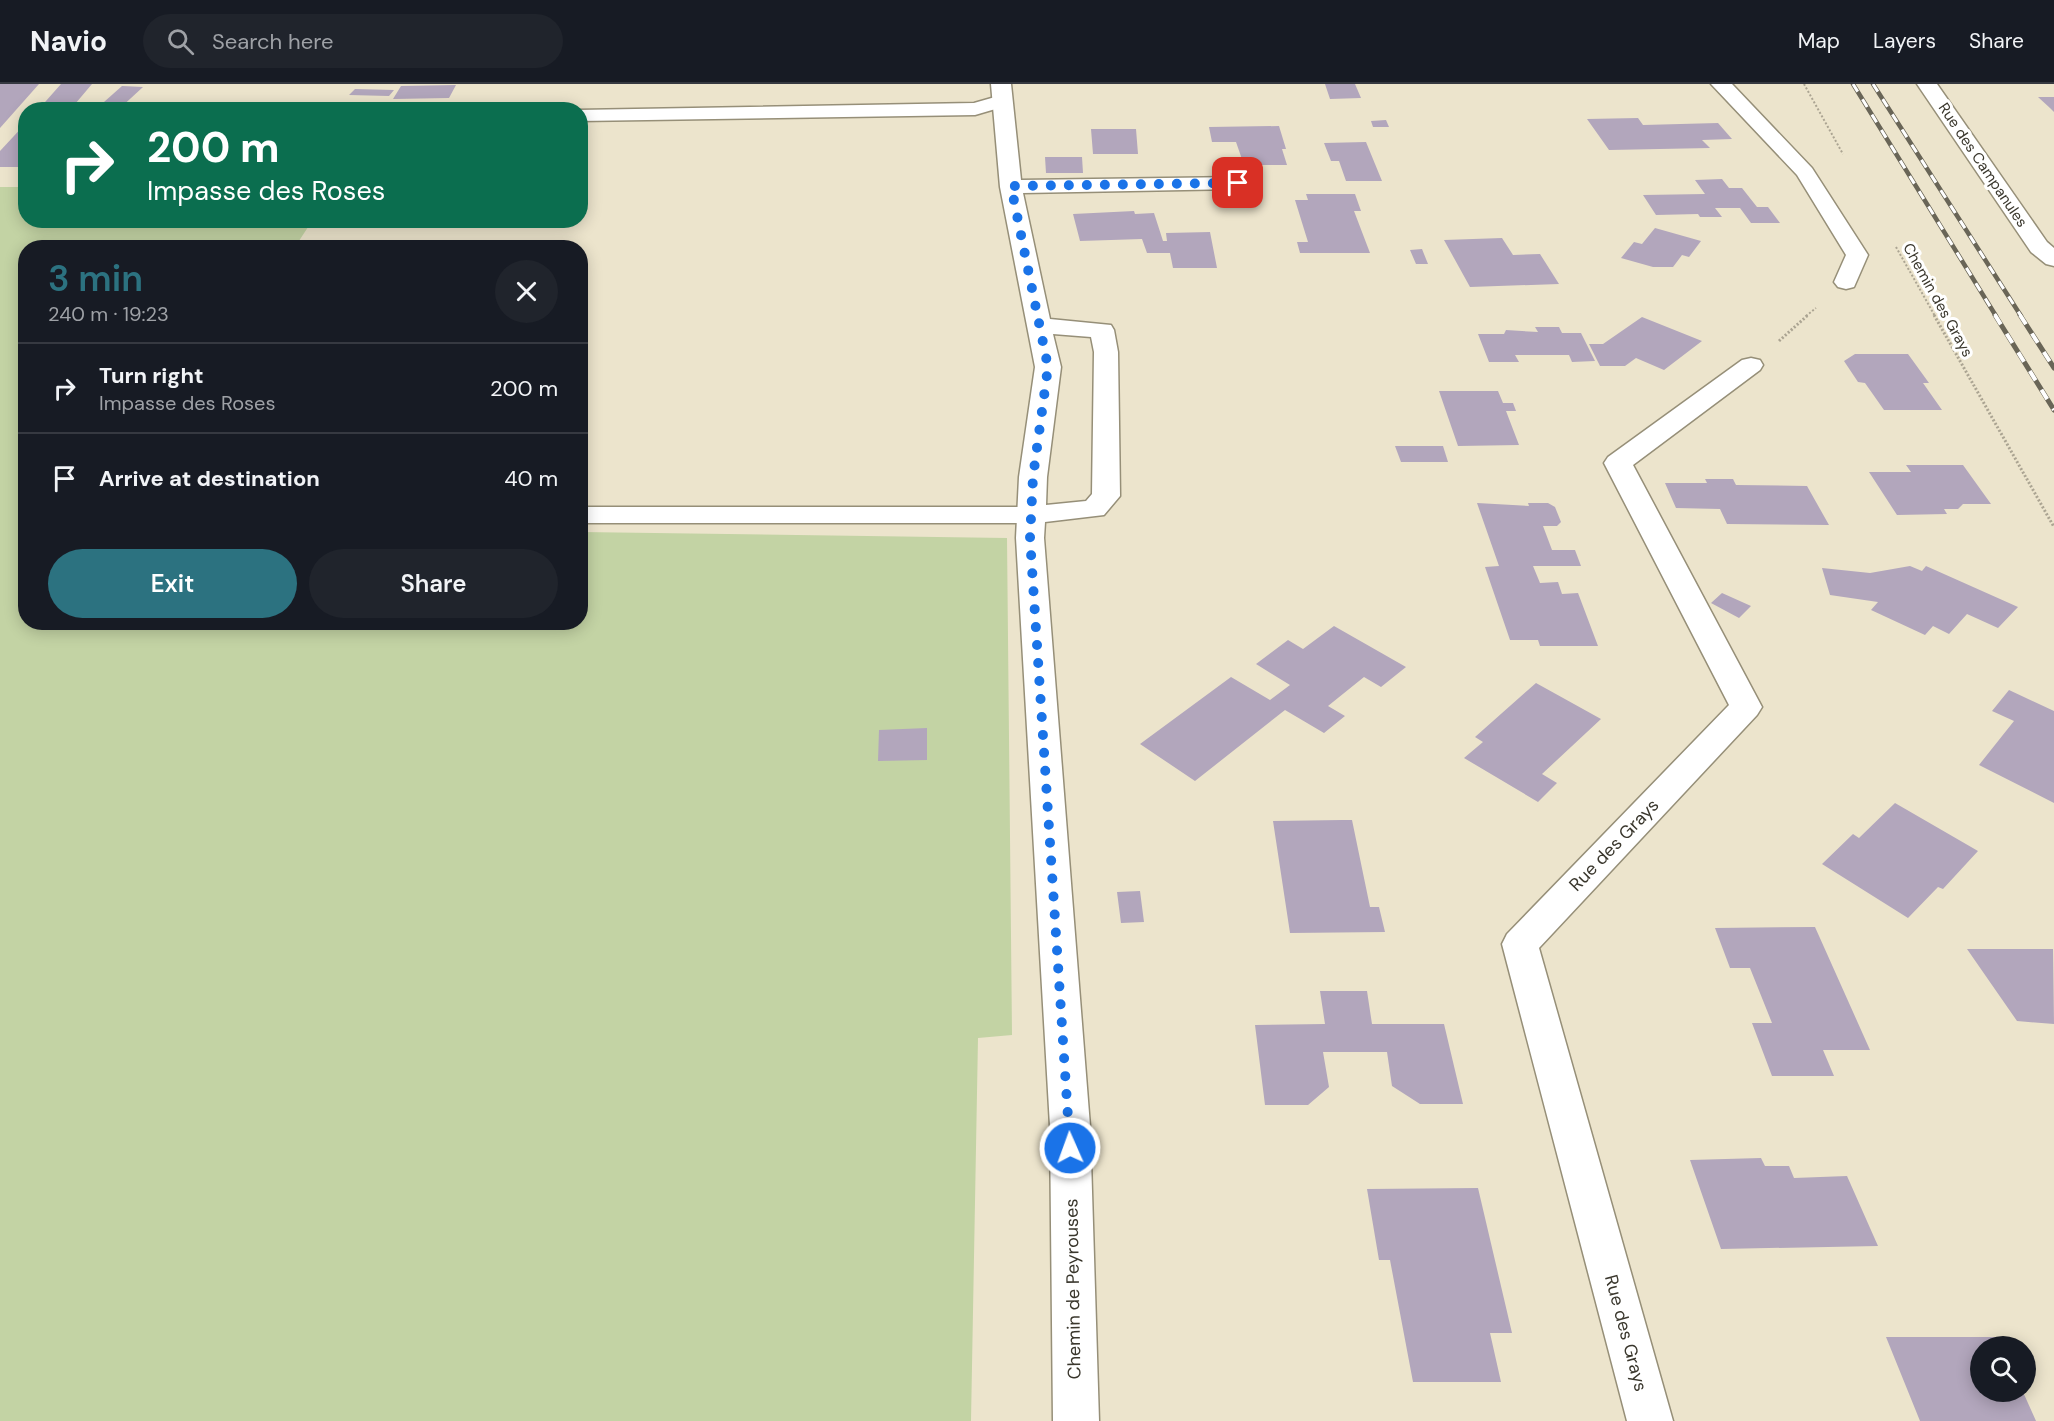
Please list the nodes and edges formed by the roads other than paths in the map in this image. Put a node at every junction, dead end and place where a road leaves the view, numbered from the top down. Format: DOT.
graph roads {
  1 [pos="1721,84"];
  2 [pos="1927,84"];
  3 [pos="1002,92"];
  4 [pos="588,115"];
  5 [pos="1238,183"];
  6 [pos="1011,186"];
  7 [pos="2046,253"];
  8 [pos="1846,282"];
  9 [pos="1040,326"];
  10 [pos="1751,365"];
  11 [pos="588,515"];
  12 [pos="1030,515"];
  13 [pos="1076,1421"];
  14 [pos="1650,1421"];
  1 -- 8 [label="street"];
  2 -- 7 [label="street, Rue des Campanules"];
  3 -- 4 [label="street"];
  3 -- 6 [label="street, Chemin de Peyrouses"];
  5 -- 6 [label="street"];
  6 -- 9 [label="street, Chemin de Peyrouses"];
  9 -- 12 [label="street, Chemin de Peyrouses"];
  9 -- 12 [label="street"];
  10 -- 14 [label="street, Rue des Grays"];
  11 -- 12 [label="street"];
  12 -- 13 [label="street, Chemin de Peyrouses"];
}
